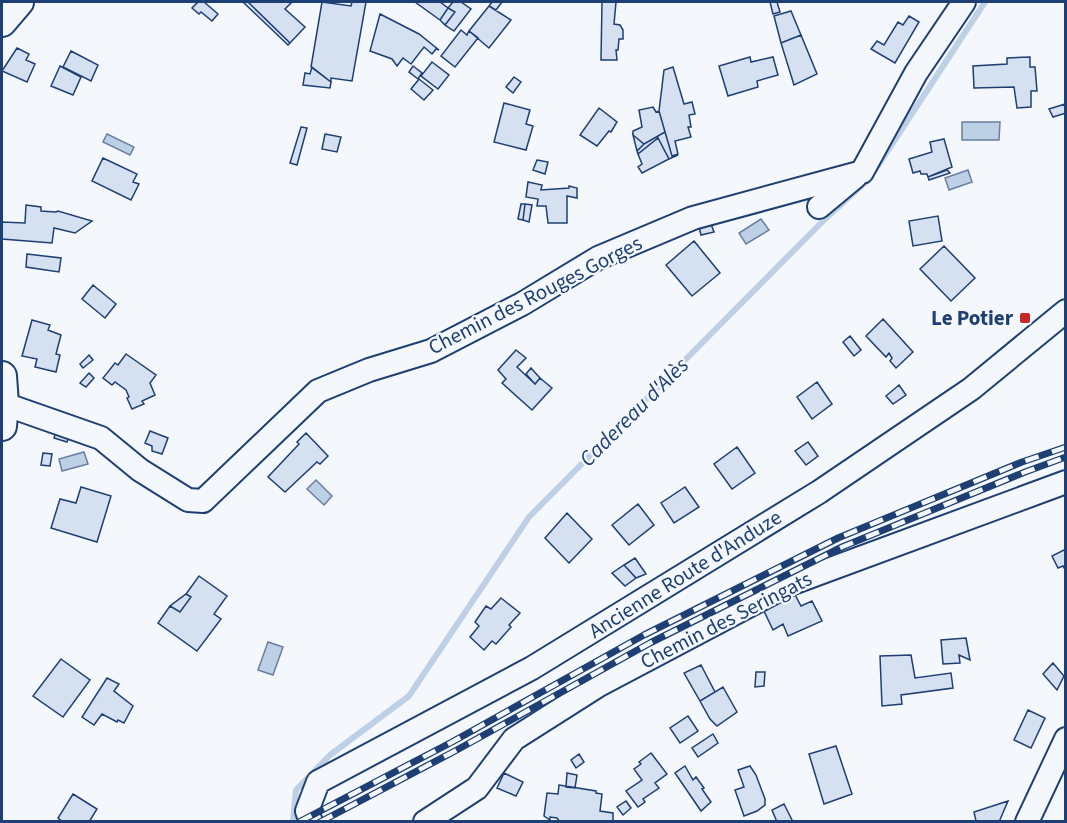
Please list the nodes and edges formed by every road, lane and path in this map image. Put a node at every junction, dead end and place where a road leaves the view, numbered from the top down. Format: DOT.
graph roads {
  1 [pos="19,2"];
  2 [pos="964,2"];
  3 [pos="2,22"];
  4 [pos="862,172"];
  5 [pos="819,207"];
  6 [pos="1065,311"];
  7 [pos="2,376"];
  8 [pos="3,415"];
  9 [pos="1065,482"];
  10 [pos="1065,739"];
  11 [pos="311,822"];
  12 [pos="425,822"];
  13 [pos="1027,822"];
  1 -- 3 [label="main road"];
  2 -- 4 [label="street"];
  4 -- 5 [label="street"];
  4 -- 8 [label="street, Chemin des Rouges Gorges"];
  6 -- 11 [label="street, Ancienne Route d'Anduze"];
  7 -- 8 [label="main road"];
  9 -- 12 [label="street, Chemin des Seringats"];
  10 -- 13 [label="street"];
}
